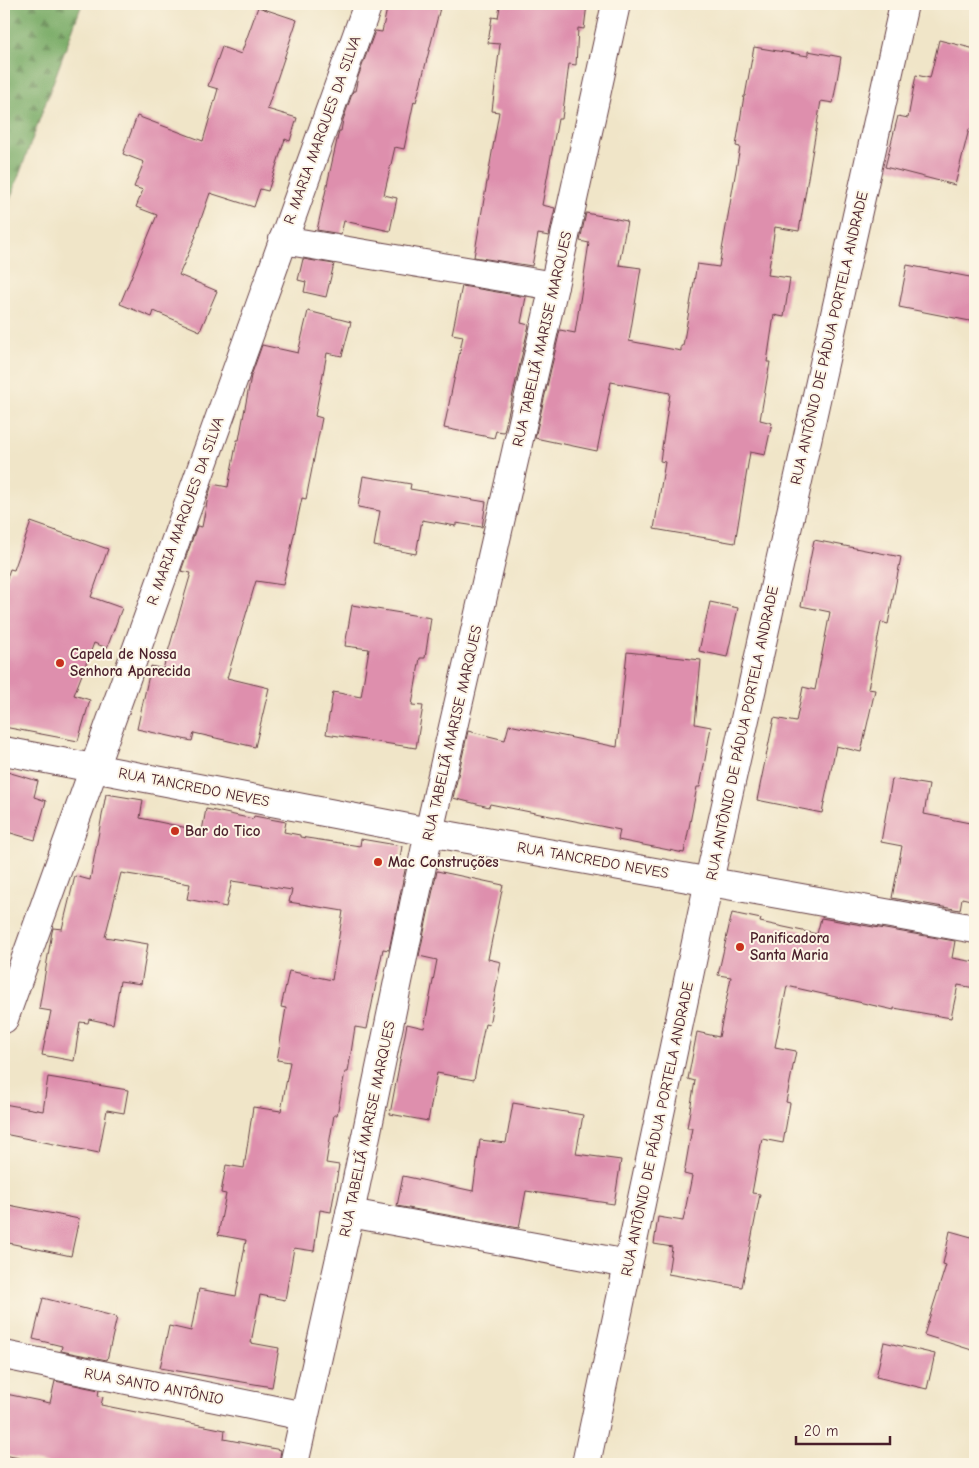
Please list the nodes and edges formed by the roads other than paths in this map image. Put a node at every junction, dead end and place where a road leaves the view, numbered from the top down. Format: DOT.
graph roads {
  1 [pos="368,4"];
  2 [pos="616,4"];
  3 [pos="904,4"];
  4 [pos="283,240"];
  5 [pos="554,286"];
  6 [pos="4,751"];
  7 [pos="94,768"];
  8 [pos="429,832"];
  9 [pos="709,881"];
  10 [pos="975,929"];
  11 [pos="4,1019"];
  12 [pos="350,1213"];
  13 [pos="628,1264"];
  14 [pos="4,1355"];
  15 [pos="304,1416"];
  16 [pos="294,1464"];
  17 [pos="586,1464"];
  1 -- 4 [label="street, R. MARIA MARQUES DA SILVA"];
  2 -- 5 [label="street, RUA TABELIÃ MARISE MARQUES"];
  3 -- 9 [label="street, RUA ANTÔNIO DE PÁDUA PORTELA ANDRADE"];
  4 -- 5 [label="street"];
  4 -- 7 [label="street, R. MARIA MARQUES DA SILVA"];
  5 -- 8 [label="street, RUA TABELIÃ MARISE MARQUES"];
  6 -- 7 [label="street, RUA TANCREDO NEVES"];
  7 -- 8 [label="street, RUA TANCREDO NEVES"];
  7 -- 11 [label="street, R. MARIA MARQUES DA SILVA"];
  8 -- 9 [label="street, RUA TANCREDO NEVES"];
  8 -- 12 [label="street, RUA TABELIÃ MARISE MARQUES"];
  9 -- 10 [label="street, RUA TANCREDO NEVES"];
  9 -- 13 [label="street, RUA ANTÔNIO DE PÁDUA PORTELA ANDRADE"];
  12 -- 13 [label="street"];
  12 -- 15 [label="street, RUA TABELIÃ MARISE MARQUES"];
  13 -- 17 [label="street, RUA ANTÔNIO DE PÁDUA PORTELA ANDRADE"];
  14 -- 15 [label="street, RUA SANTO ANTÔNIO"];
  15 -- 16 [label="street, RUA TABELIÃ MARISE MARQUES"];
}
